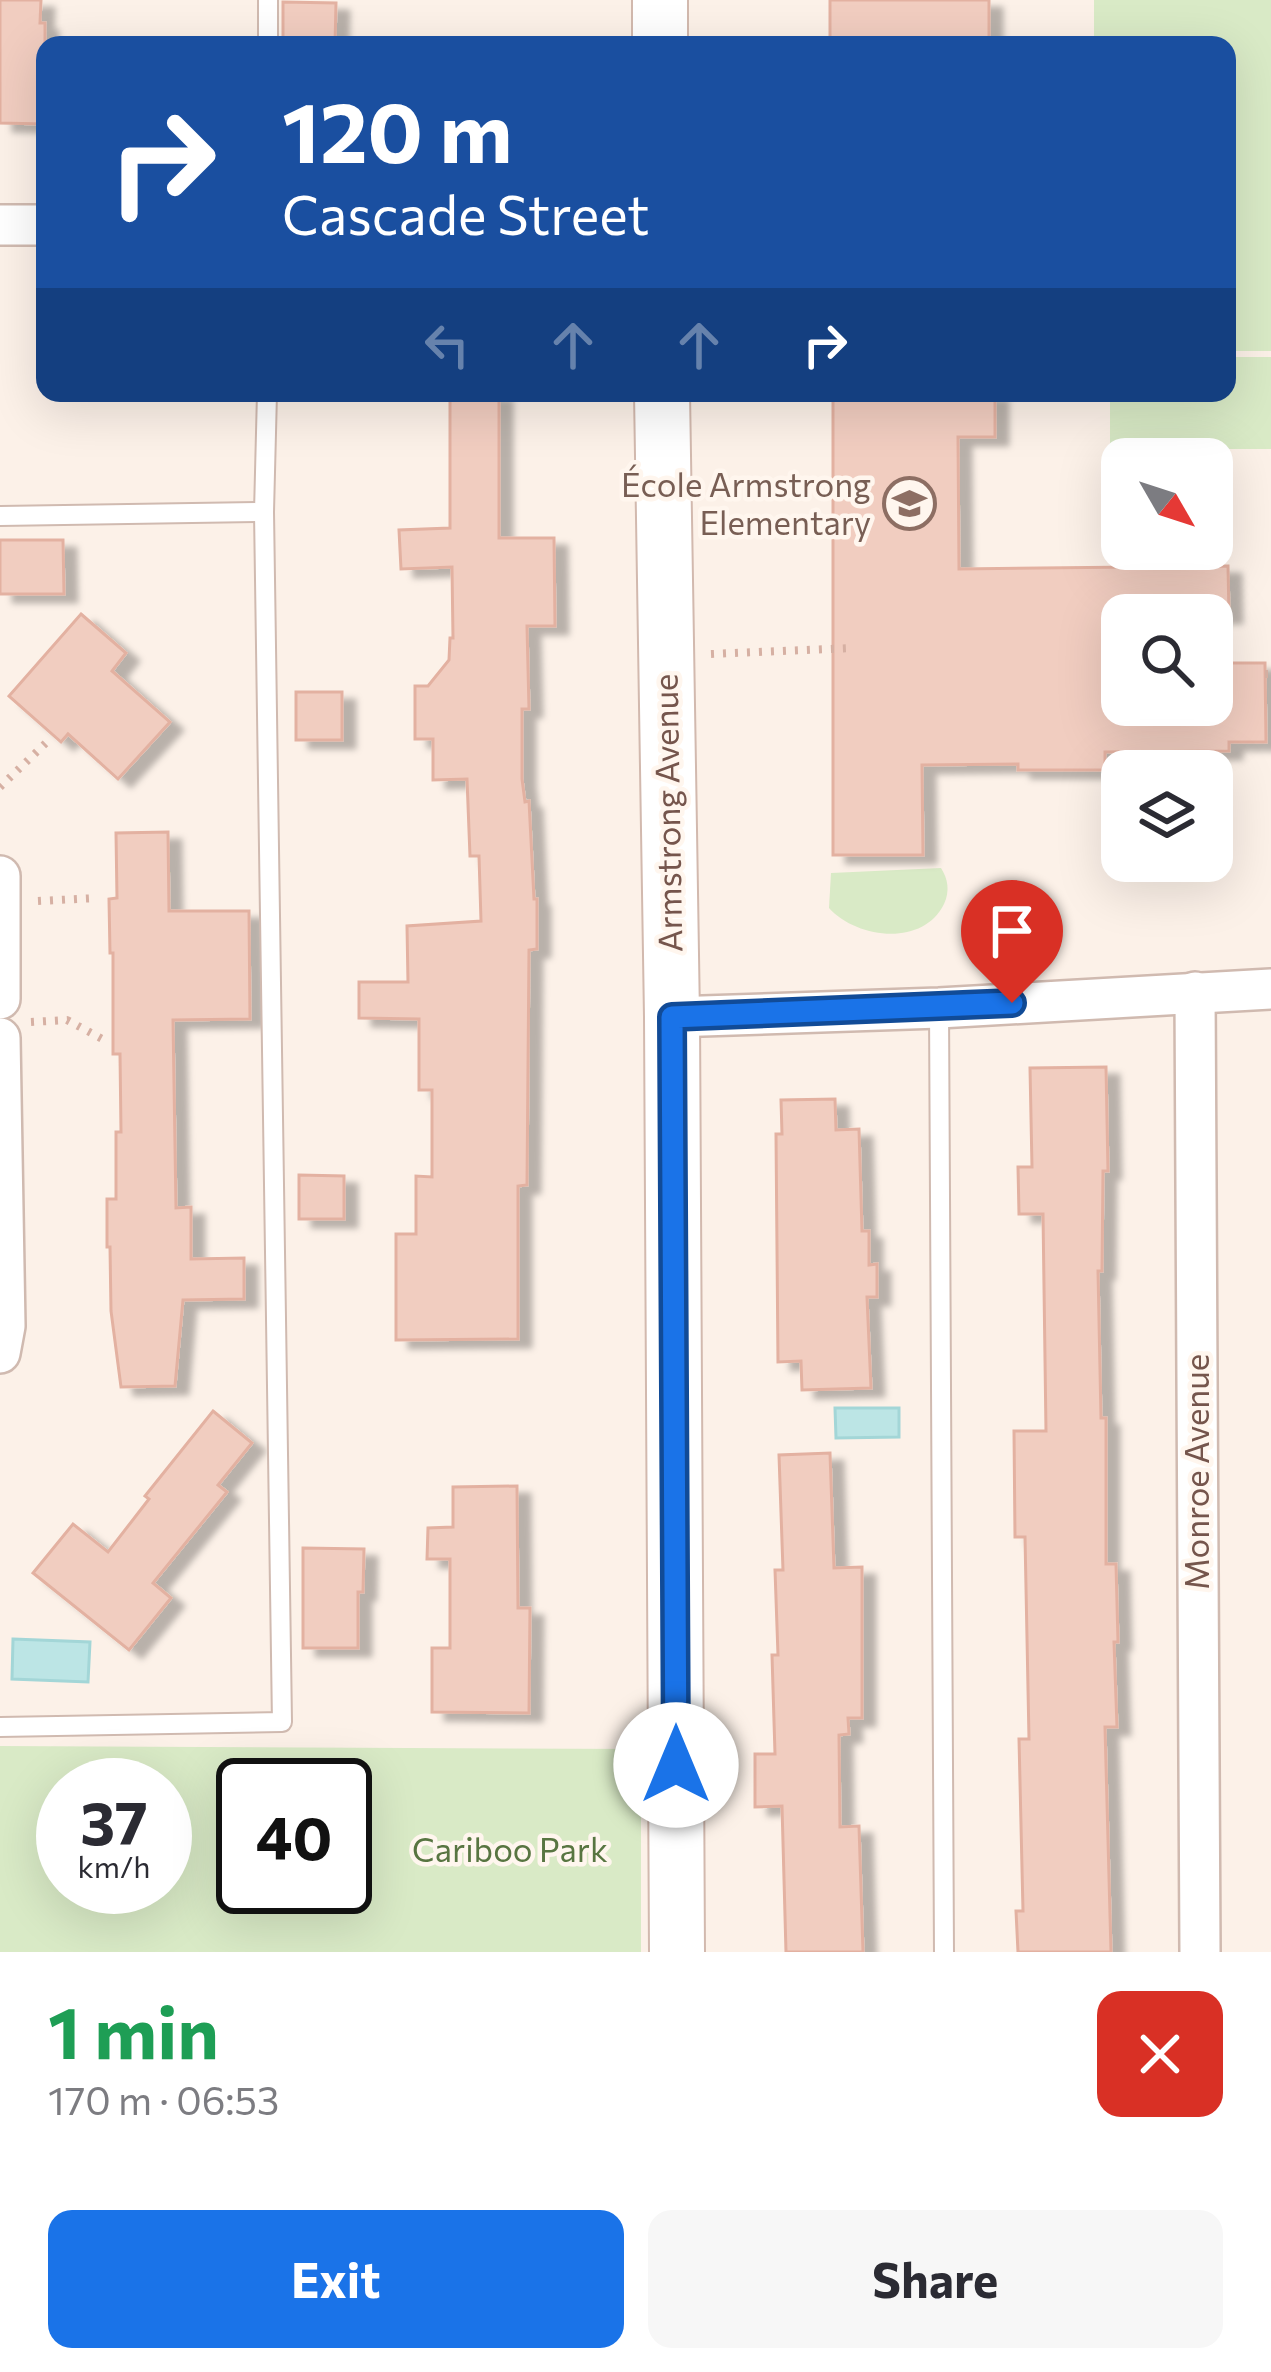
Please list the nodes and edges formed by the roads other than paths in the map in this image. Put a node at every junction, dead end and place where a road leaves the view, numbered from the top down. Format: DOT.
graph roads {
  1 [pos="268,0"];
  2 [pos="659,0"];
  3 [pos="268,36"];
  4 [pos="660,36"];
  5 [pos="0,225"];
  6 [pos="36,225"];
  7 [pos="267,402"];
  8 [pos="662,402"];
  9 [pos="264,512"];
  10 [pos="0,516"];
  11 [pos="0,876"];
  12 [pos="1,904"];
  13 [pos="1271,989"];
  14 [pos="1195,992"];
  15 [pos="939,1008"];
  16 [pos="672,1017"];
  17 [pos="6,1020"];
  18 [pos="1,1112"];
  19 [pos="0,1353"];
  20 [pos="0,1727"];
  21 [pos="677,1952"];
  22 [pos="944,1952"];
  23 [pos="1200,1952"];
  1 -- 3 [label="lane"];
  2 -- 4 [label="street"];
  5 -- 6 [label="street"];
  7 -- 9 [label="lane"];
  8 -- 16 [label="street, Armstrong Avenue"];
  9 -- 10 [label="lane"];
  9 -- 20 [label="lane"];
  11 -- 12 [label="street"];
  12 -- 17 [label="street"];
  13 -- 14 [label="street"];
  14 -- 15 [label="street"];
  14 -- 23 [label="street, Monroe Avenue"];
  15 -- 16 [label="street"];
  15 -- 22 [label="lane"];
  16 -- 21 [label="street, Armstrong Avenue"];
  17 -- 18 [label="street"];
  18 -- 19 [label="street"];
}
